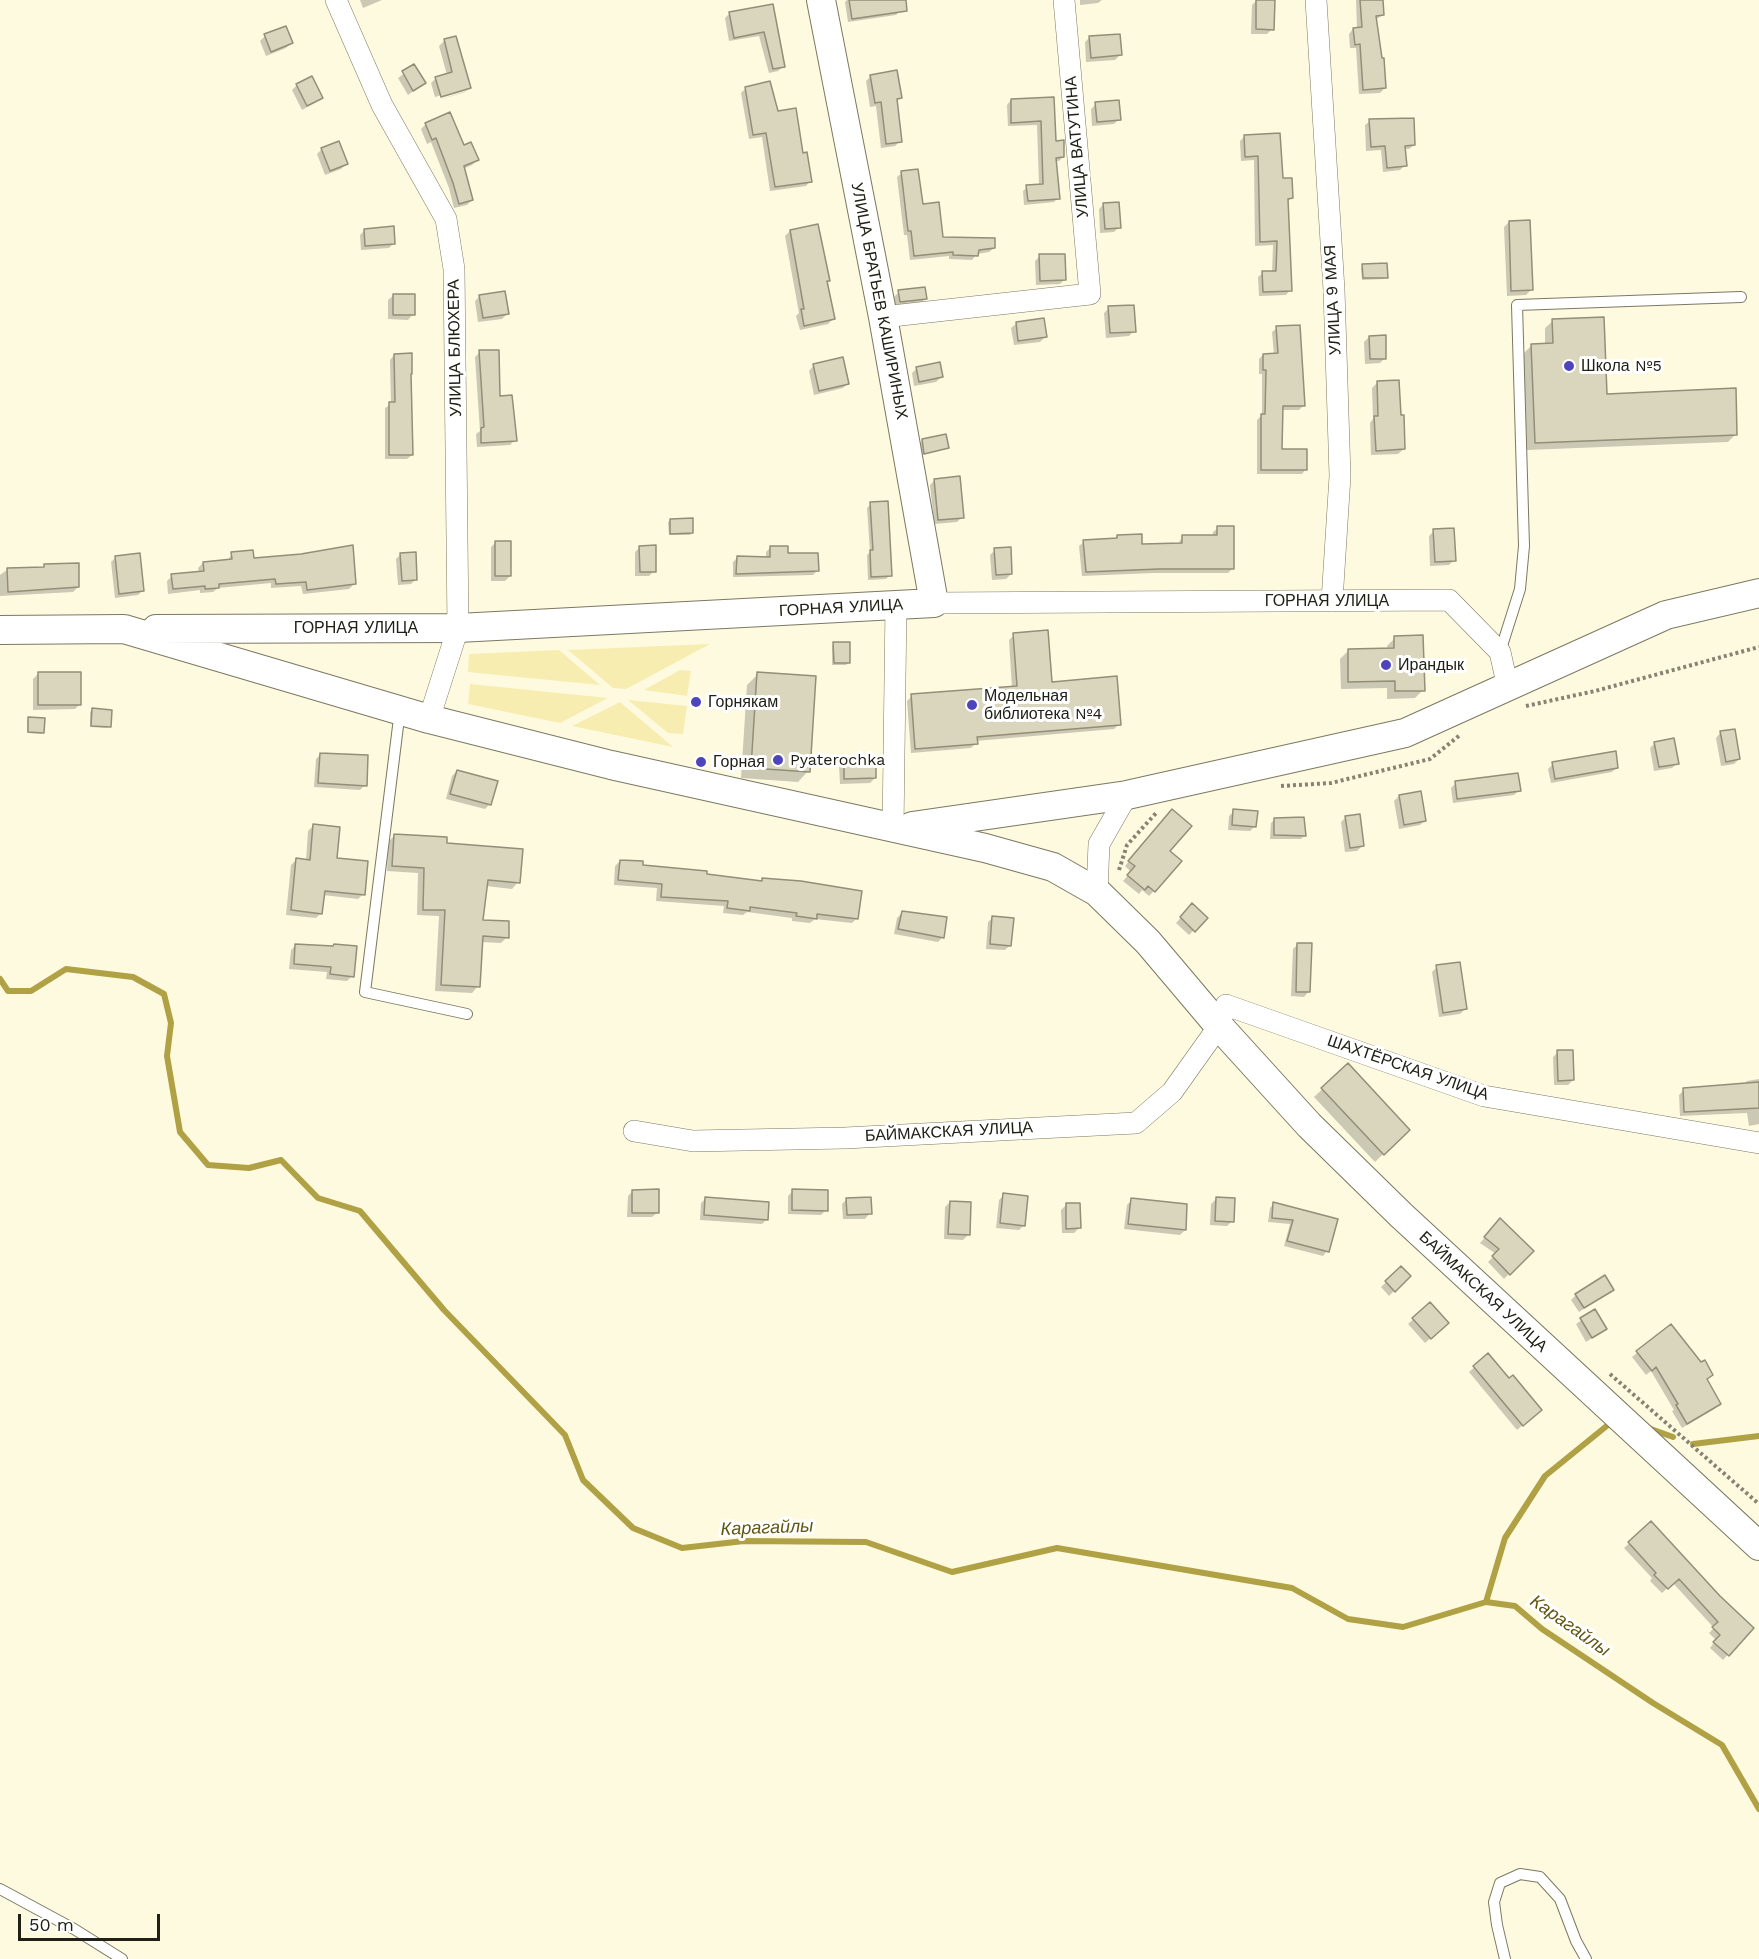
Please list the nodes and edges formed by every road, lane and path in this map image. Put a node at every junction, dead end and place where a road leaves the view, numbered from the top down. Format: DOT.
graph roads {
  1 [pos="336,0"];
  2 [pos="821,0"];
  3 [pos="1064,0"];
  4 [pos="1316,0"];
  5 [pos="1741,297"];
  6 [pos="883,317"];
  7 [pos="1759,593"];
  8 [pos="1332,601"];
  9 [pos="934,603"];
  10 [pos="896,605"];
  11 [pos="458,628"];
  12 [pos="124,629"];
  13 [pos="0,630"];
  14 [pos="1759,647"];
  15 [pos="1500,652"];
  16 [pos="1513,698"];
  17 [pos="400,710"];
  18 [pos="429,718"];
  19 [pos="1467,730"];
  20 [pos="1277,787"];
  21 [pos="1127,795"];
  22 [pos="1163,806"];
  23 [pos="893,829"];
  24 [pos="1107,885"];
  25 [pos="467,1014"];
  26 [pos="1219,1026"];
  27 [pos="634,1131"];
  28 [pos="1759,1143"];
  29 [pos="1598,1380"];
  30 [pos="1759,1504"];
  31 [pos="1759,1546"];
  32 [pos="0,1889"];
  33 [pos="122,1959"];
  34 [pos="1505,1959"];
  35 [pos="1586,1959"];
  1 -- 11 [label="street, УЛИЦА БЛЮХЕРА"];
  2 -- 6 [label="street, УЛИЦА БРАТЬЕВ КАШИРИНЫХ"];
  3 -- 6 [label="street, УЛИЦА ВАТУТИНА"];
  4 -- 8 [label="street, УЛИЦА 9 МАЯ"];
  5 -- 15 [label="lane"];
  6 -- 9 [label="street, УЛИЦА БРАТЬЕВ КАШИРИНЫХ"];
  7 -- 16 [label="street, ГОРНАЯ УЛИЦА"];
  8 -- 9 [label="street, ГОРНАЯ УЛИЦА"];
  8 -- 15 [label="street, ГОРНАЯ УЛИЦА"];
  9 -- 10 [label="street, ГОРНАЯ УЛИЦА"];
  10 -- 11 [label="street, ГОРНАЯ УЛИЦА"];
  10 -- 23 [label="street"];
  11 -- 12 [label="street, ГОРНАЯ УЛИЦА"];
  11 -- 18 [label="street, УЛИЦА БЛЮХЕРА"];
  12 -- 13 [label="street, ГОРНАЯ УЛИЦА"];
  12 -- 17 [label="street, ГОРНАЯ УЛИЦА"];
  14 -- 16 [label="path"];
  15 -- 16 [label="street"];
  16 -- 21 [label="street, ГОРНАЯ УЛИЦА"];
  17 -- 18 [label="street, ГОРНАЯ УЛИЦА"];
  17 -- 25 [label="lane"];
  18 -- 23 [label="street, ГОРНАЯ УЛИЦА"];
  19 -- 20 [label="path"];
  21 -- 23 [label="street, ГОРНАЯ УЛИЦА"];
  21 -- 24 [label="street"];
  22 -- 24 [label="path"];
  23 -- 24 [label="street, БАЙМАКСКАЯ УЛИЦА"];
  24 -- 26 [label="street, БАЙМАКСКАЯ УЛИЦА"];
  26 -- 27 [label="street, БАЙМАКСКАЯ УЛИЦА"];
  26 -- 28 [label="street, ШАХТЁРСКАЯ УЛИЦА"];
  26 -- 29 [label="street, БАЙМАКСКАЯ УЛИЦА"];
  29 -- 30 [label="path"];
  29 -- 31 [label="street, БАЙМАКСКАЯ УЛИЦА"];
  32 -- 33 [label="lane"];
  34 -- 35 [label="lane"];
}
